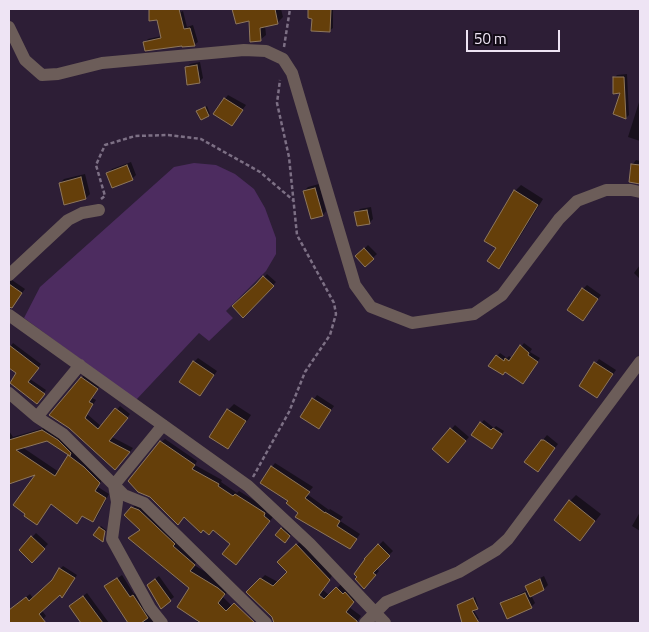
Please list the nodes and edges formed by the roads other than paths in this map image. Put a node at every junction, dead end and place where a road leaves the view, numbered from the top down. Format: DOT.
graph roads {
  1 [pos="9,27"];
  2 [pos="640,192"];
  3 [pos="99,210"];
  4 [pos="9,275"];
  5 [pos="9,315"];
  6 [pos="640,362"];
  7 [pos="80,365"];
  8 [pos="9,394"];
  9 [pos="36,417"];
  10 [pos="163,425"];
  11 [pos="114,485"];
  12 [pos="374,612"];
  13 [pos="162,623"];
  14 [pos="266,623"];
  15 [pos="365,623"];
  16 [pos="385,623"];
  1 -- 2 [label="street"];
  3 -- 4 [label="street"];
  5 -- 7 [label="street"];
  6 -- 12 [label="street"];
  7 -- 9 [label="street"];
  7 -- 10 [label="street"];
  8 -- 9 [label="street"];
  9 -- 11 [label="street"];
  10 -- 11 [label="street"];
  10 -- 12 [label="street"];
  11 -- 13 [label="street"];
  11 -- 14 [label="street"];
  12 -- 15 [label="street"];
  12 -- 16 [label="street"];
}
